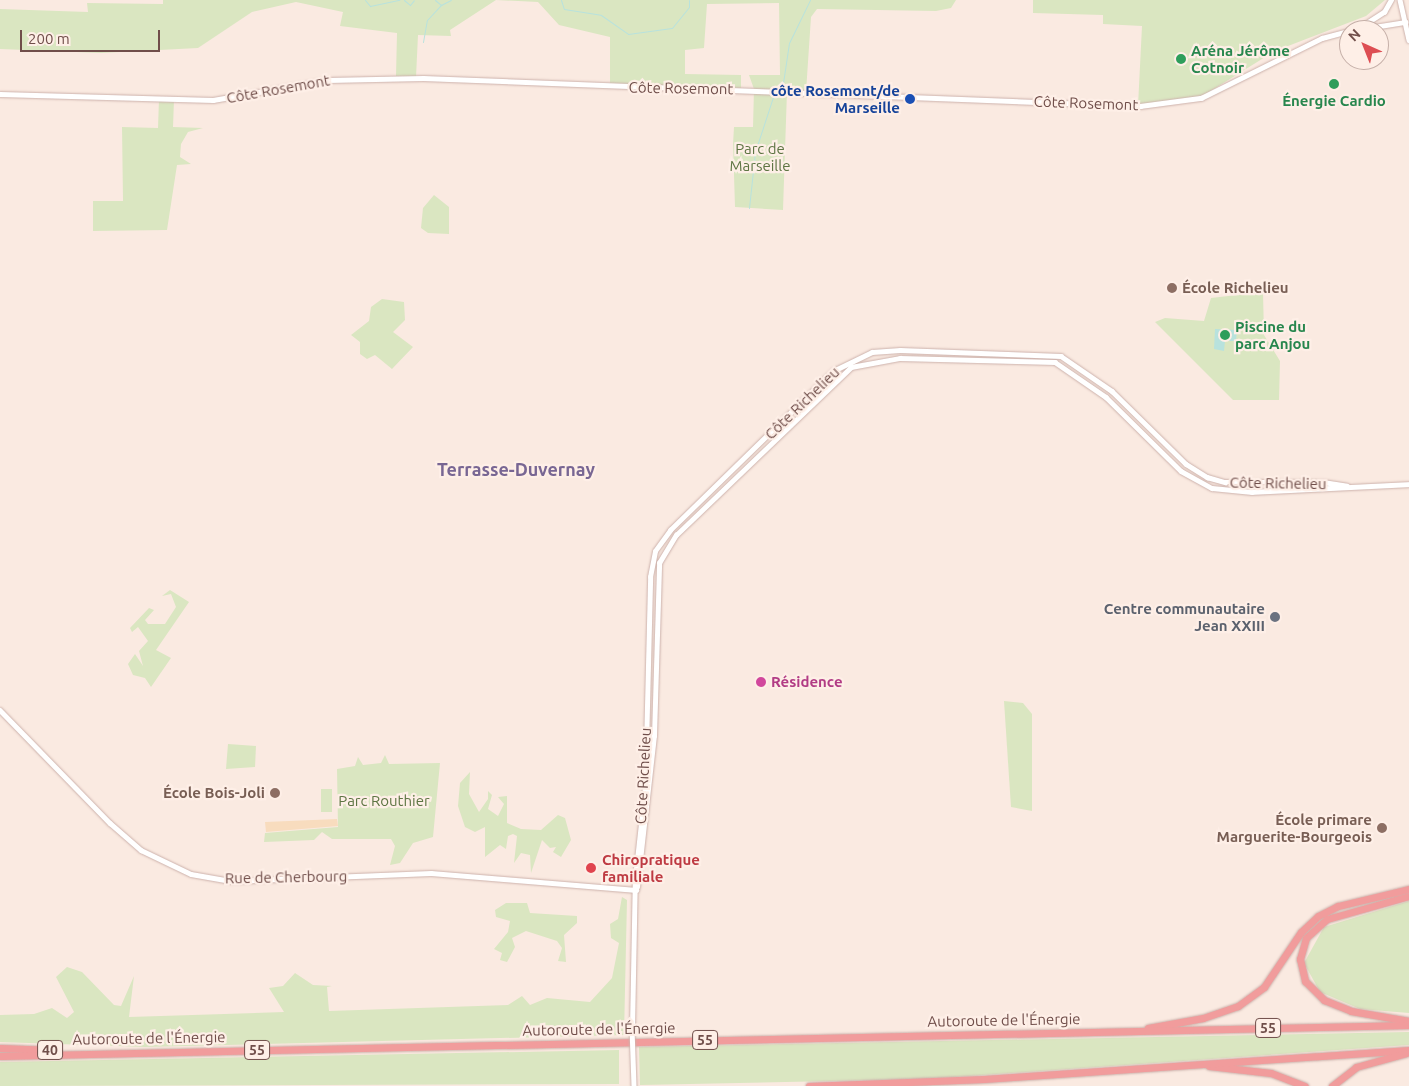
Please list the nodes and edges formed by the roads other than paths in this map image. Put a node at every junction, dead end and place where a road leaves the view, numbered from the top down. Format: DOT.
graph roads {
  1 [pos="1391,0"];
  2 [pos="1400,0"];
  3 [pos="1372,20"];
  4 [pos="1405,22"];
  5 [pos="1389,25"];
  6 [pos="1339,34"];
  7 [pos="1409,40"];
  8 [pos="0,94"];
  9 [pos="1409,484"];
  10 [pos="1347,486"];
  11 [pos="0,710"];
  12 [pos="1409,889"];
  13 [pos="636,890"];
  14 [pos="1409,896"];
  15 [pos="1409,1021"];
  16 [pos="1409,1025"];
  17 [pos="1128,1031"];
  18 [pos="0,1048"];
  19 [pos="1409,1051"];
  20 [pos="101,1052"];
  21 [pos="0,1056"];
  22 [pos="1188,1064"];
  23 [pos="634,1086"];
  24 [pos="809,1086"];
  25 [pos="1305,1086"];
  26 [pos="1332,1086"];
  1 -- 3 [label="street"];
  2 -- 4 [label="street"];
  4 -- 5 [label="street"];
  4 -- 7 [label="street"];
  6 -- 8 [label="street, Côte Rosemont"];
  9 -- 10 [label="street, Côte Richelieu"];
  10 -- 13 [label="street, Côte Richelieu"];
  10 -- 13 [label="street, Côte Richelieu"];
  11 -- 13 [label="street, Rue de Cherbourg"];
  12 -- 17 [label="highway"];
  13 -- 23 [label="street, Côte Richelieu, bridge"];
  14 -- 15 [label="highway"];
  16 -- 17 [label="highway, Autoroute de l'Énergie / 55"];
  17 -- 20 [label="highway, Autoroute de l'Énergie / 55"];
  18 -- 20 [label="highway, 40"];
  19 -- 22 [label="highway, 55"];
  19 -- 26 [label="highway"];
  20 -- 21 [label="highway, Autoroute de l'Énergie / 55"];
  22 -- 24 [label="highway, 55"];
  22 -- 25 [label="highway"];
}
